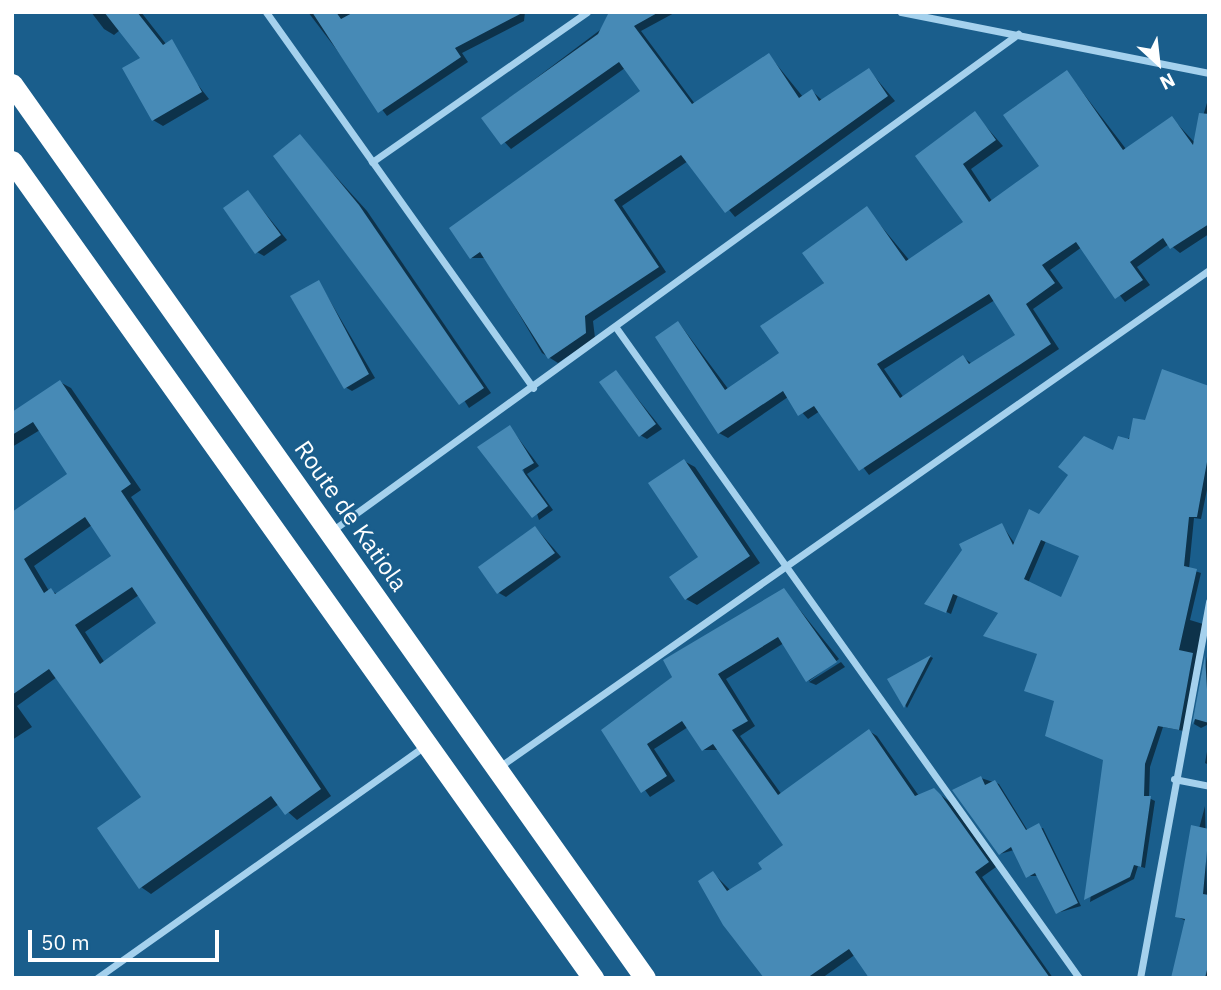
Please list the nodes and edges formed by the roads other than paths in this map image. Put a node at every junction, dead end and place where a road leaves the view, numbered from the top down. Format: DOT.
graph roads {
  1 [pos="265,12"];
  2 [pos="587,12"];
  3 [pos="901,12"];
  4 [pos="1018,34"];
  5 [pos="1209,73"];
  6 [pos="12,84"];
  7 [pos="12,161"];
  8 [pos="372,162"];
  9 [pos="1209,270"];
  10 [pos="617,329"];
  11 [pos="533,388"];
  12 [pos="331,532"];
  13 [pos="783,564"];
  14 [pos="1209,601"];
  15 [pos="429,743"];
  16 [pos="496,770"];
  17 [pos="1174,779"];
  18 [pos="1209,786"];
  19 [pos="97,978"];
  20 [pos="593,978"];
  21 [pos="645,978"];
  22 [pos="1079,978"];
  23 [pos="1140,978"];
  1 -- 8 [label="street"];
  2 -- 8 [label="street"];
  3 -- 4 [label="street"];
  4 -- 5 [label="street"];
  4 -- 10 [label="street"];
  6 -- 12 [label="highway, Route de Katiola"];
  7 -- 15 [label="highway"];
  8 -- 11 [label="street"];
  9 -- 13 [label="street"];
  10 -- 11 [label="street"];
  10 -- 13 [label="street"];
  11 -- 12 [label="street"];
  12 -- 16 [label="highway, Route de Katiola"];
  13 -- 16 [label="street"];
  13 -- 22 [label="street"];
  14 -- 17 [label="street"];
  15 -- 19 [label="street"];
  15 -- 20 [label="highway"];
  16 -- 21 [label="highway, Route de Katiola"];
  17 -- 18 [label="street"];
  17 -- 23 [label="street"];
}
